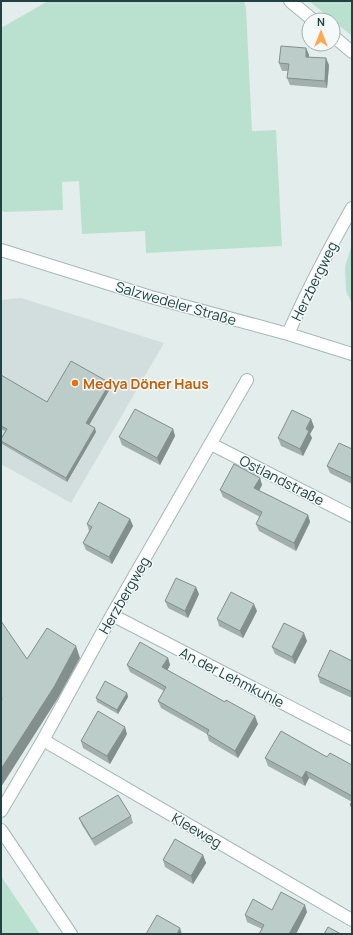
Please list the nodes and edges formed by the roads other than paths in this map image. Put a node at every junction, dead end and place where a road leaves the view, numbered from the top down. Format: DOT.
graph roads {
  1 [pos="290,1"];
  2 [pos="304,12"];
  3 [pos="341,43"];
  4 [pos="352,52"];
  5 [pos="352,208"];
  6 [pos="1,250"];
  7 [pos="288,334"];
  8 [pos="352,354"];
  9 [pos="247,380"];
  10 [pos="211,444"];
  11 [pos="352,516"];
  12 [pos="112,615"];
  13 [pos="352,739"];
  14 [pos="43,740"];
  15 [pos="1,811"];
  16 [pos="1,830"];
  17 [pos="352,920"];
  18 [pos="71,934"];
  1 -- 2 [label="street"];
  3 -- 4 [label="street"];
  5 -- 7 [label="street, Herzbergweg"];
  6 -- 7 [label="street, Salzwedeler Straße"];
  7 -- 8 [label="street, Salzwedeler Straße"];
  9 -- 10 [label="street, Herzbergweg"];
  10 -- 11 [label="street, Ostlandstraße"];
  10 -- 12 [label="street, Herzbergweg"];
  12 -- 13 [label="street, An der Lehmkuhle"];
  12 -- 14 [label="street, Herzbergweg"];
  14 -- 15 [label="street, Herzbergweg"];
  14 -- 17 [label="street, Kleeweg"];
  16 -- 18 [label="street"];
}
